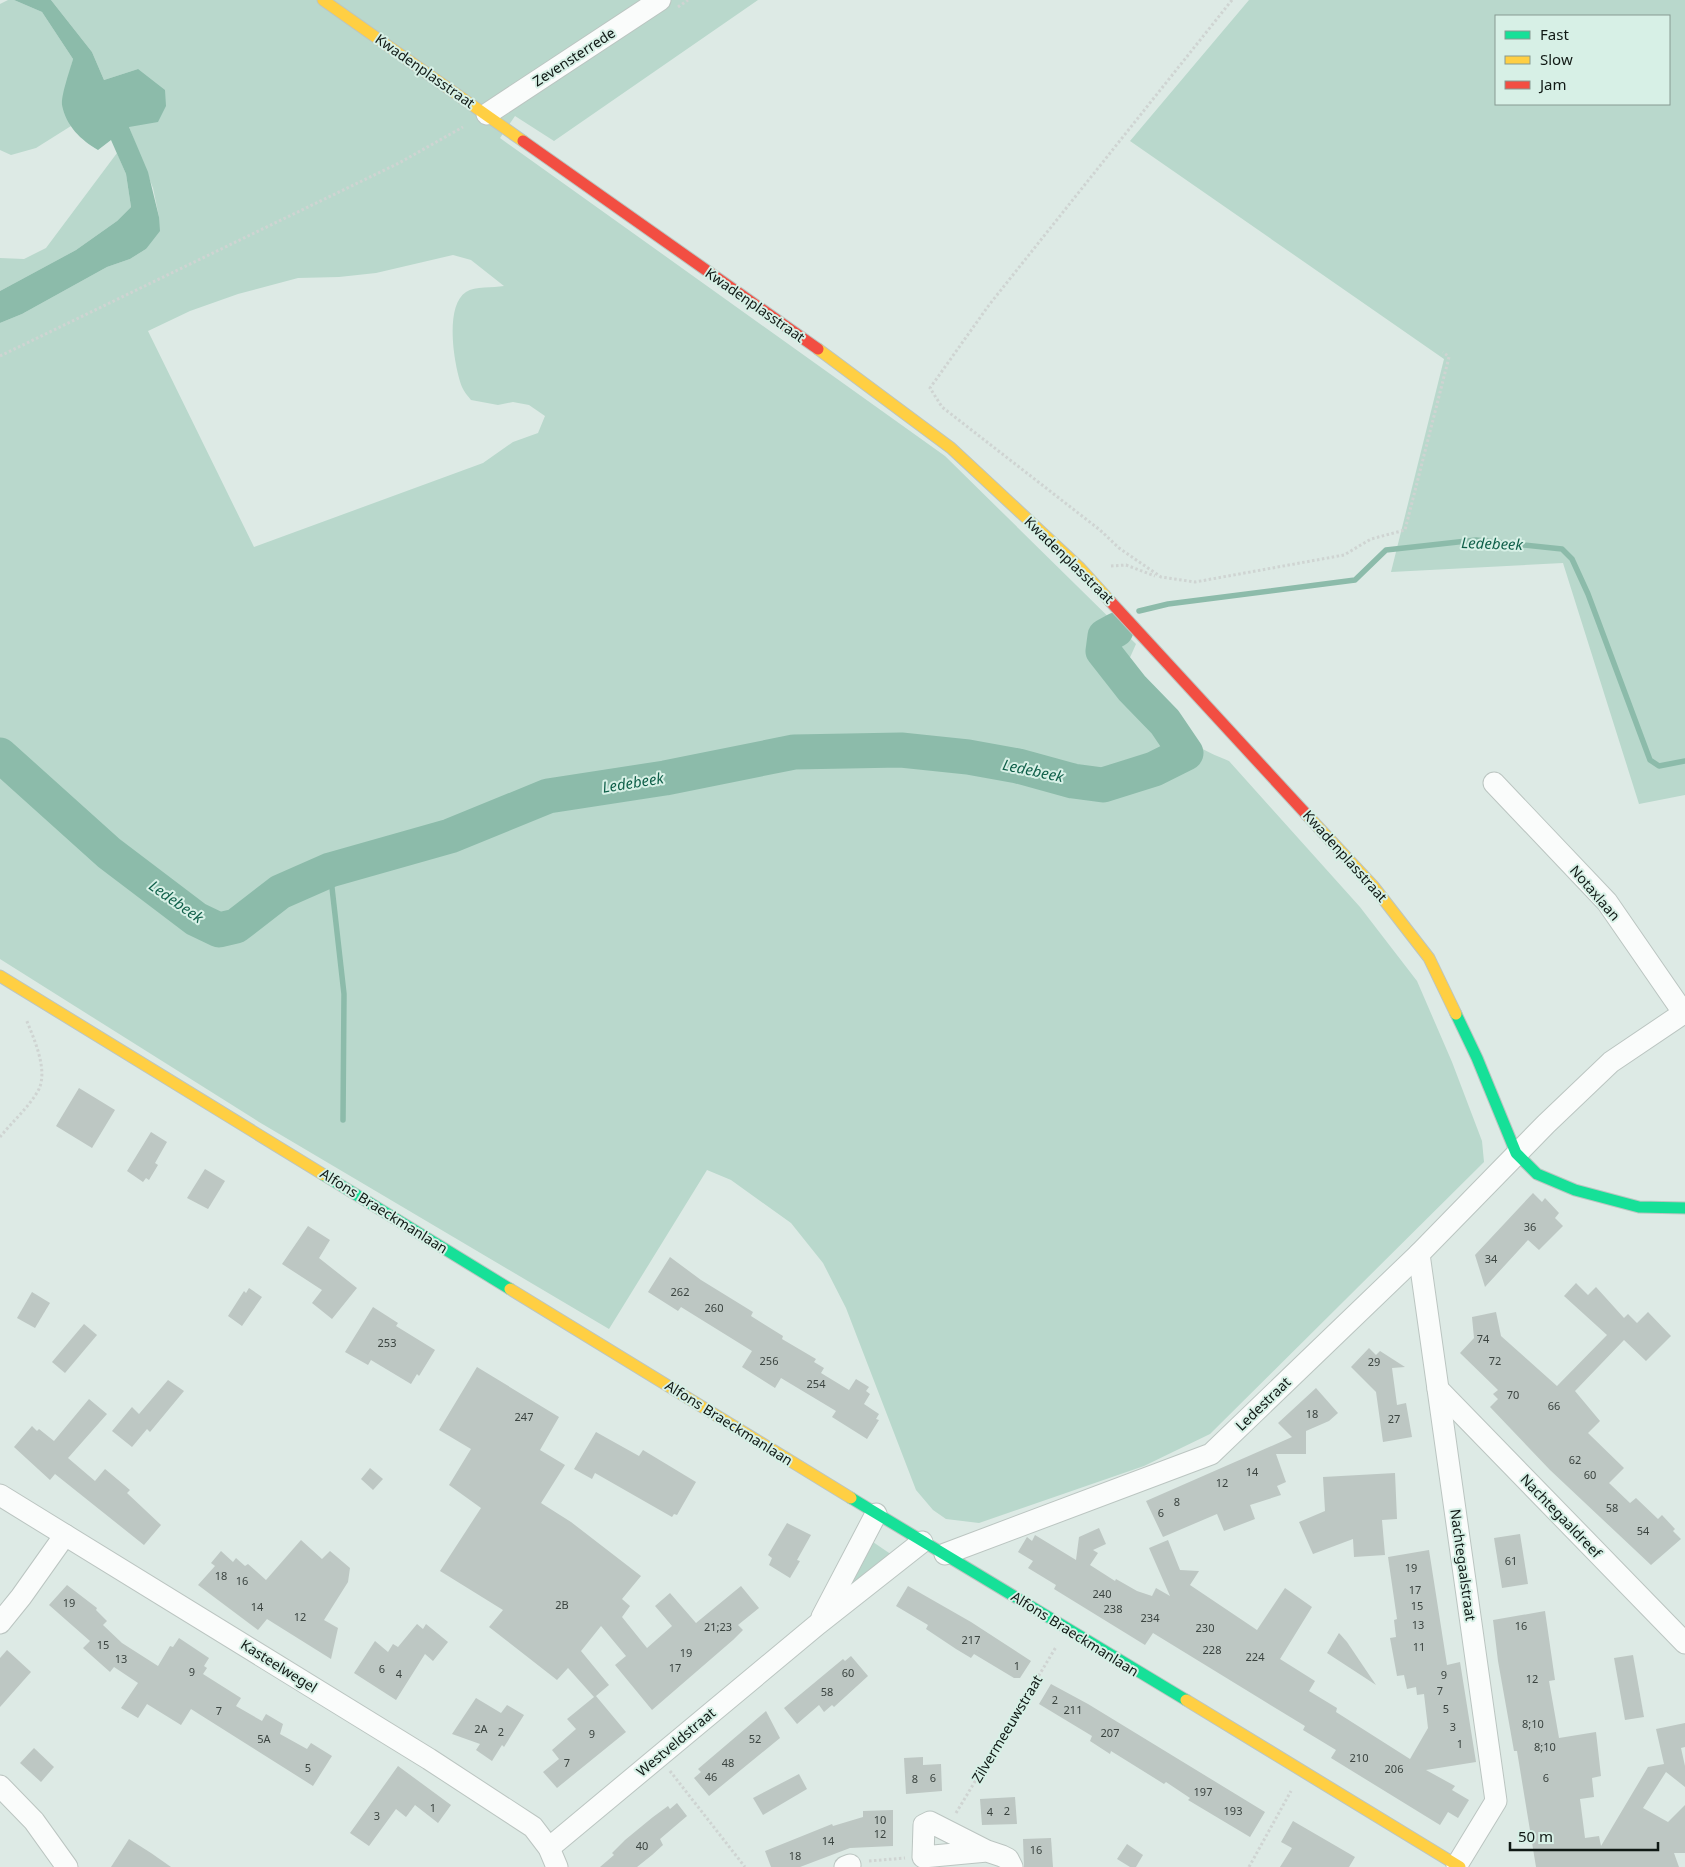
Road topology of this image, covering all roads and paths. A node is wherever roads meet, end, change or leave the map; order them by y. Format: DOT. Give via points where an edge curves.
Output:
graph roads {
  1 [pos="323,0"];
  2 [pos="660,0"];
  3 [pos="1232,0"];
  4 [pos="487,114"];
  5 [pos="1443,352"];
  6 [pos="0,356"];
  7 [pos="1080,568"];
  8 [pos="1161,578"];
  9 [pos="1494,783"];
  10 [pos="0,976"];
  11 [pos="13,984"];
  12 [pos="1684,1012"];
  13 [pos="0,1137"];
  14 [pos="1516,1153"];
  15 [pos="1685,1208"];
  16 [pos="1419,1254"];
  17 [pos="1438,1389"];
  18 [pos="0,1495"];
  19 [pos="876,1514"];
  20 [pos="65,1535"];
  21 [pos="922,1542"];
  22 [pos="945,1554"];
  23 [pos="0,1623"];
  24 [pos="818,1624"];
  25 [pos="1067,1630"];
  26 [pos="1685,1643"];
  27 [pos="658,1757"];
  28 [pos="1301,1772"];
  29 [pos="0,1786"];
  30 [pos="946,1828"];
  31 [pos="987,1851"];
  32 [pos="923,1857"];
  33 [pos="553,1858"];
  34 [pos="848,1866"];
  35 [pos="1459,1866"];
  36 [pos="67,1867"];
  37 [pos="745,1867"];
  38 [pos="1012,1867"];
  39 [pos="1249,1867"];
  1 -- 4 [label="street, Kwadenplasstraat"];
  2 -- 4 [label="street, Zevensterrede"];
  3 -- 8 [label="path" via="989,305 930,388 942,408"];
  4 -- 6 [label="path" via="399,163"];
  4 -- 7 [label="street, Kwadenplasstraat" via="811,344 951,448"];
  5 -- 8 [label="path" via="1449,357 1405,530 1371,539 1344,555 1195,582"];
  7 -- 8 [label="path" via="1126,566"];
  7 -- 14 [label="street, Kwadenplasstraat" via="1374,887 1429,958 1477,1058"];
  9 -- 12 [label="street, Notaxlaan" via="1606,902"];
  10 -- 11 [label="street, Alfons Braeckmanlaan"];
  11 -- 13 [label="path" via="36,1046 41,1082 38,1092"];
  11 -- 19 [label="street, Alfons Braeckmanlaan"];
  12 -- 14 [label="street, Notaxlaan" via="1611,1062"];
  14 -- 15 [label="street, Kwadenplasstraat" via="1537,1174 1575,1190 1638,1207"];
  14 -- 16 [label="street, Ledestraat"];
  16 -- 17 [label="street, Nachtegaalstraat"];
  16 -- 22 [label="street, Ledestraat" via="1211,1454"];
  17 -- 26 [label="street, Nachtegaaldreef"];
  17 -- 35 [label="street, Nachtegaalstraat" via="1496,1801"];
  18 -- 20 [label="street, Kasteelwegel"];
  19 -- 21 [label="street, Alfons Braeckmanlaan"];
  19 -- 24 [label="street, Westveldstraat"];
  20 -- 23 [label="street"];
  20 -- 33 [label="street, Kasteelwegel" via="437,1764 533,1827"];
  21 -- 22 [label="street, Alfons Braeckmanlaan"];
  21 -- 24 [label="street, Westveldstraat"];
  22 -- 25 [label="street, Alfons Braeckmanlaan"];
  24 -- 27 [label="street, Westveldstraat"];
  25 -- 28 [label="street, Alfons Braeckmanlaan"];
  25 -- 30 [label="path, Zilvermeeuwstraat"];
  27 -- 33 [label="street, Westveldstraat"];
  27 -- 37 [label="path"];
  28 -- 35 [label="street, Alfons Braeckmanlaan"];
  28 -- 39 [label="path"];
  29 -- 36 [label="street" via="34,1822"];
  30 -- 31 [label="street"];
  30 -- 32 [label="street" via="930,1822 924,1825"];
  31 -- 32 [label="street"];
  31 -- 38 [label="street" via="1008,1859"];
  32 -- 34 [label="path" via="860,1861"];
}
